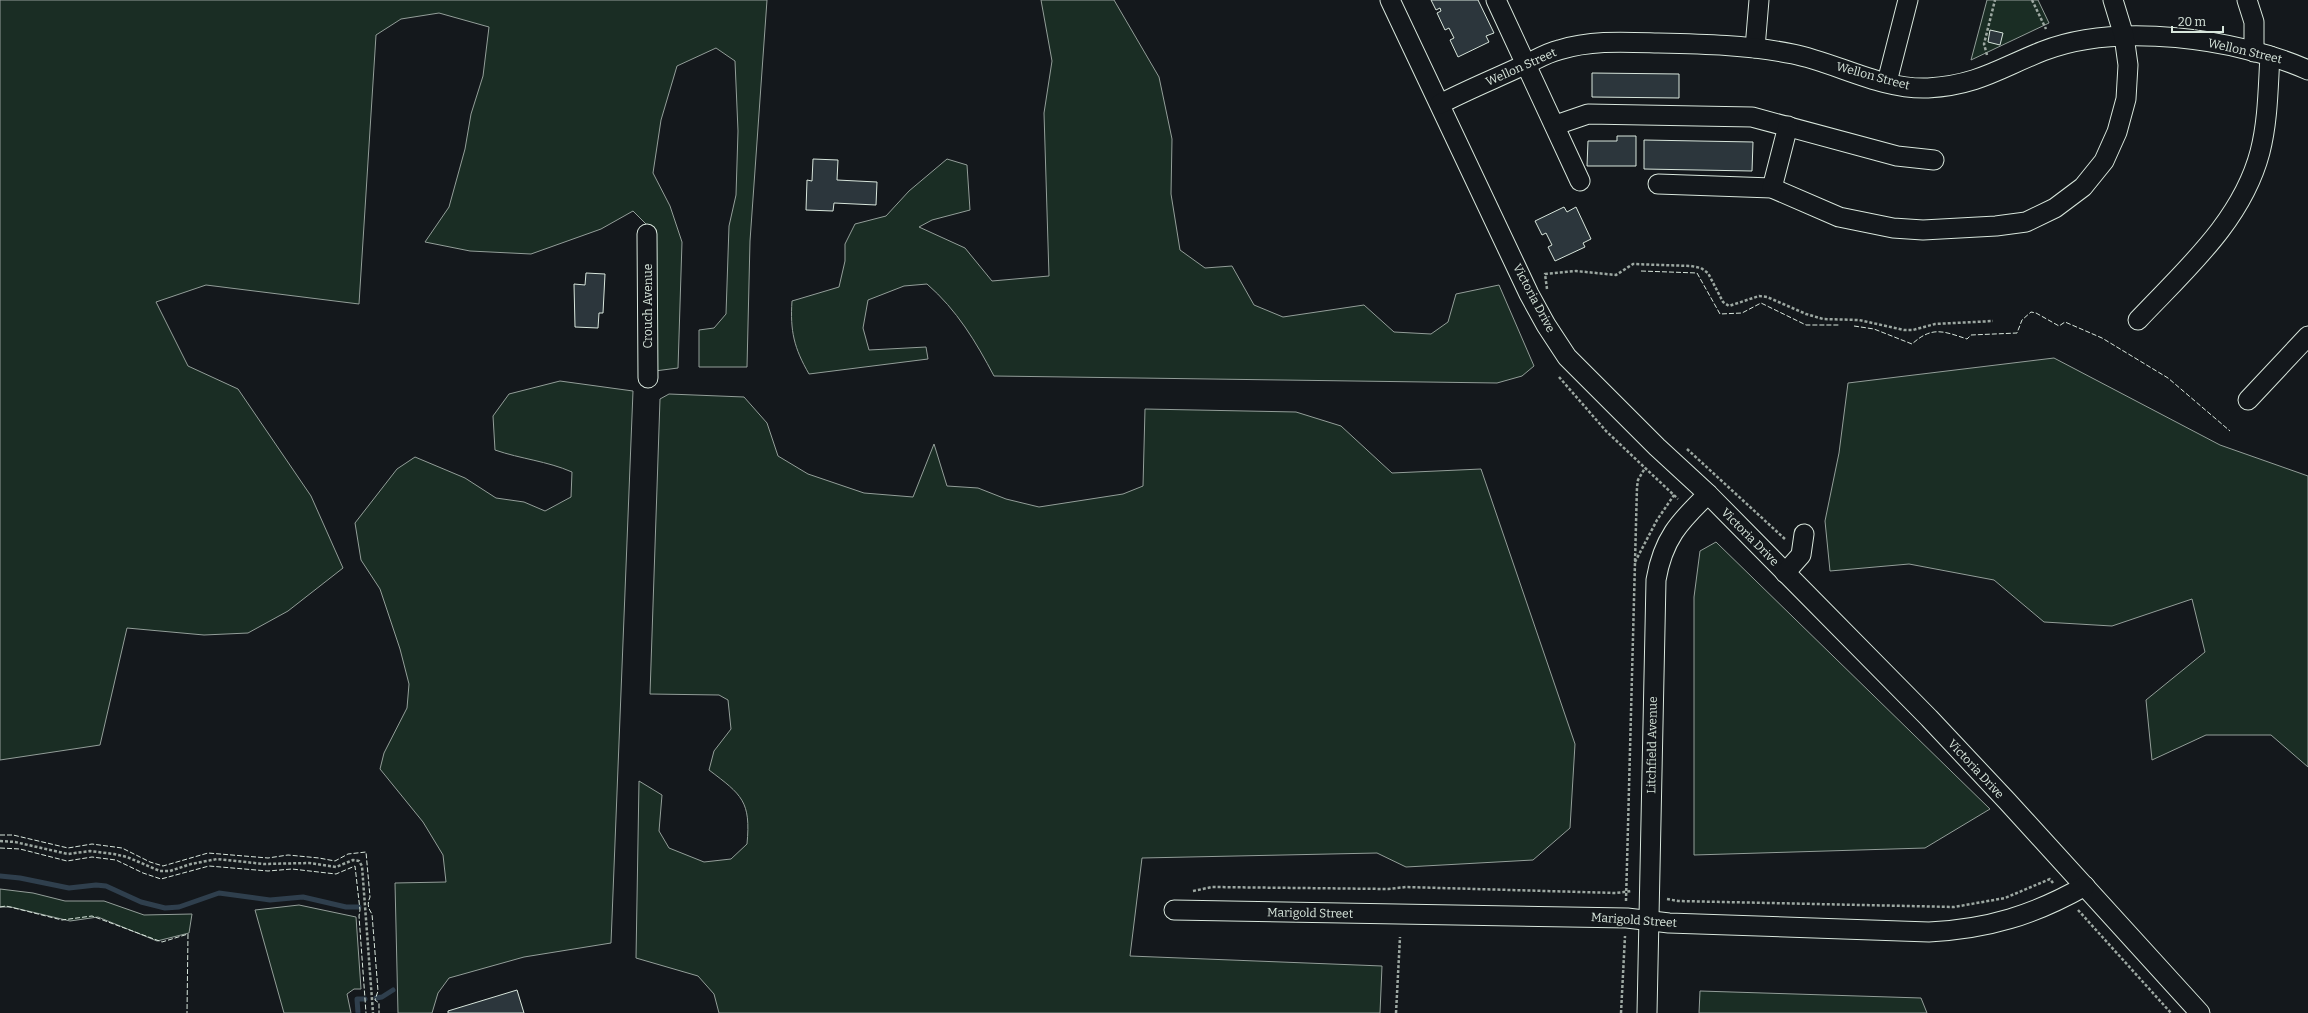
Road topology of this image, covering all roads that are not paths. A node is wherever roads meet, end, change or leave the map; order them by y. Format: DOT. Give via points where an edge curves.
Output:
graph roads {
  1 [pos="1390,0"];
  2 [pos="1496,0"];
  3 [pos="1759,0"];
  4 [pos="1908,0"];
  5 [pos="2113,0"];
  6 [pos="2247,0"];
  7 [pos="2124,36"];
  8 [pos="1755,48"];
  9 [pos="2262,54"];
  10 [pos="1526,65"];
  11 [pos="2308,70"];
  12 [pos="1887,82"];
  13 [pos="1440,104"];
  14 [pos="1556,125"];
  15 [pos="1788,126"];
  16 [pos="1934,160"];
  17 [pos="1580,181"];
  18 [pos="1658,184"];
  19 [pos="1772,188"];
  20 [pos="647,234"];
  21 [pos="2138,320"];
  22 [pos="2308,336"];
  23 [pos="648,378"];
  24 [pos="2248,400"];
  25 [pos="1708,494"];
  26 [pos="1804,534"];
  27 [pos="1785,573"];
  28 [pos="2085,886"];
  29 [pos="1174,910"];
  30 [pos="1649,921"];
  31 [pos="1647,1013"];
  32 [pos="2200,1013"];
  1 -- 13 [label="street, Victoria Drive"];
  2 -- 10 [label="street"];
  3 -- 8 [label="street"];
  4 -- 12 [label="street"];
  5 -- 7 [label="street"];
  6 -- 9 [label="street"];
  7 -- 9 [label="street, Wellon Street" via="2224,44"];
  7 -- 12 [label="street, Wellon Street" via="2068,43 2043,51 1970,83 1926,88"];
  7 -- 19 [label="street" via="2128,65 2126,99 2117,132 2104,161 2083,187 2055,208 2026,222 1923,230 1892,228 1839,217"];
  8 -- 10 [label="street, Wellon Street" via="1698,44 1589,43 1557,50"];
  8 -- 12 [label="street, Wellon Street" via="1794,54"];
  9 -- 11 [label="street, Wellon Street"];
  9 -- 21 [label="street" via="2268,109 2260,153 2247,185 2232,214 2213,240"];
  10 -- 13 [label="street, Wellon Street"];
  10 -- 14 [label="street"];
  13 -- 25 [label="street, Victoria Drive" via="1529,294 1563,350 1586,377"];
  14 -- 15 [label="street" via="1588,114 1752,117"];
  14 -- 17 [label="street"];
  15 -- 16 [label="street" via="1897,156"];
  15 -- 19 [label="street"];
  18 -- 19 [label="street"];
  20 -- 23 [label="street, Crouch Avenue"];
  22 -- 24 [label="street"];
  25 -- 27 [label="street, Victoria Drive"];
  25 -- 30 [label="street, Litchfield Avenue" via="1680,521 1662,553 1656,580"];
  26 -- 27 [label="street" via="1801,554"];
  27 -- 28 [label="street, Victoria Drive" via="1929,718"];
  28 -- 30 [label="street, Marigold Street" via="2046,907 2018,918 1963,931 1929,932"];
  28 -- 32 [label="street, Victoria Drive"];
  29 -- 30 [label="street, Marigold Street" via="1573,917"];
  30 -- 31 [label="street, Litchfield Avenue"];
}
